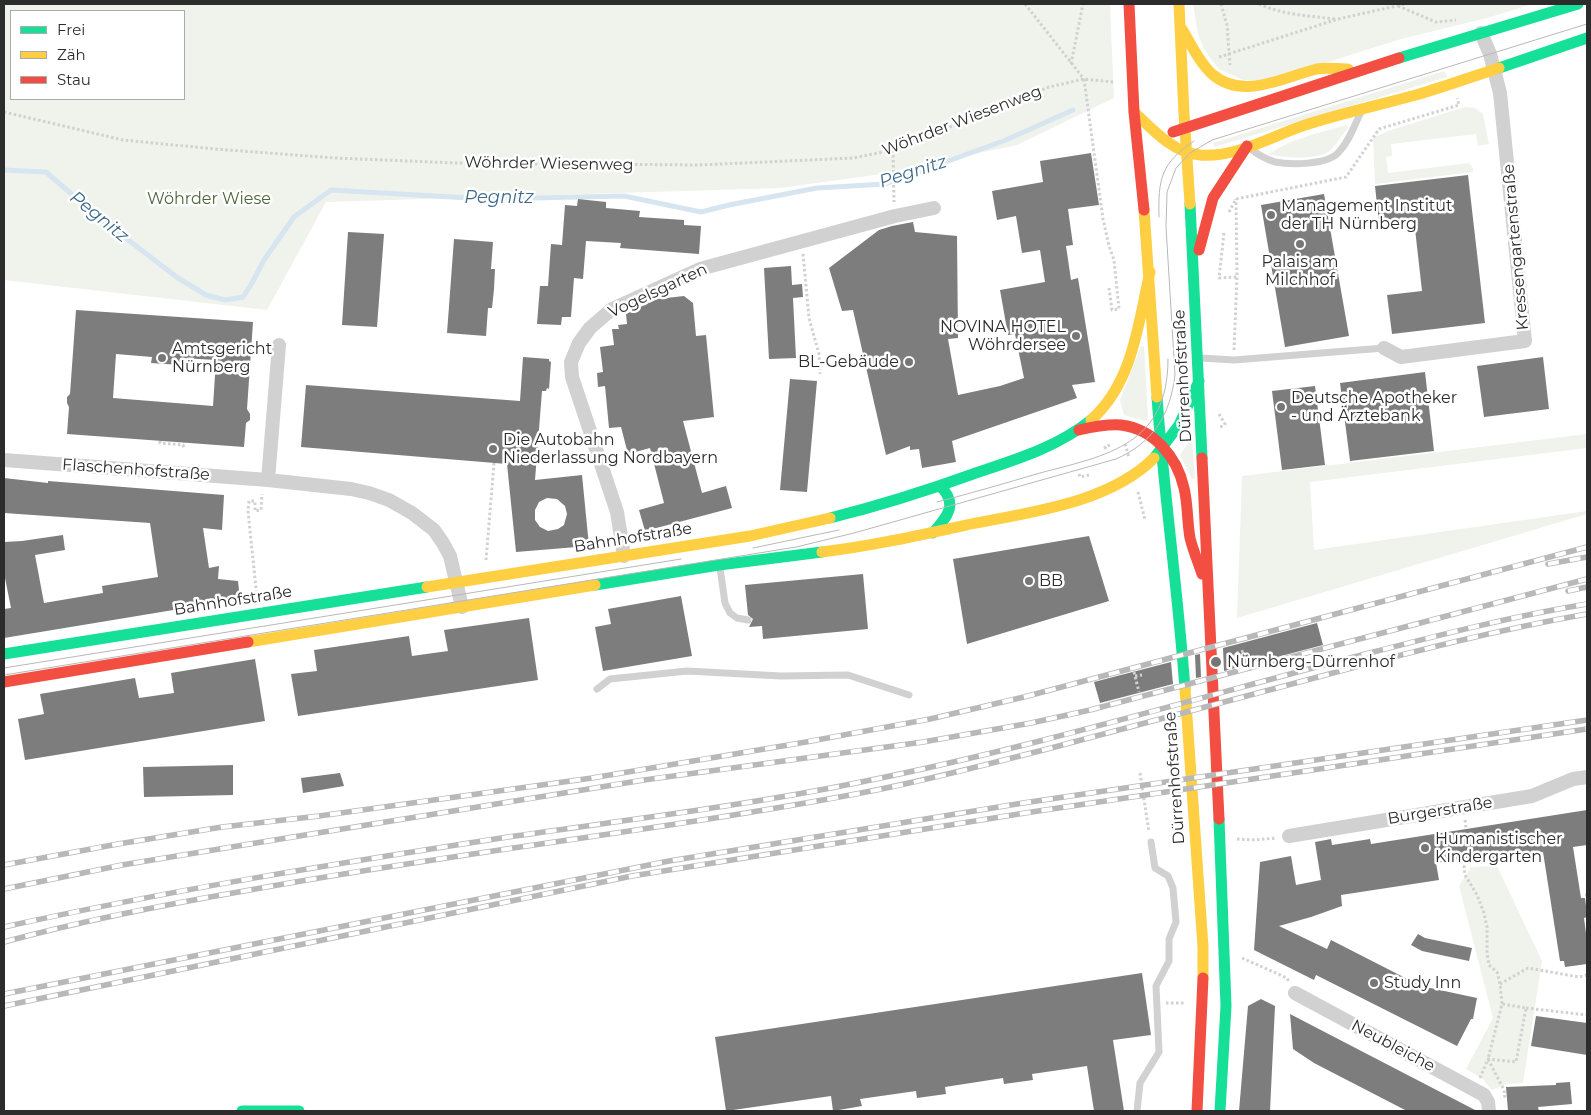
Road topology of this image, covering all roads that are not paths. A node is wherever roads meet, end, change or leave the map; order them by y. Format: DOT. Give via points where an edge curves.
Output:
graph roads {
  1 [pos="1129,4"];
  2 [pos="1179,4"];
  3 [pos="1578,4"];
  4 [pos="1180,25"];
  5 [pos="1481,33"];
  6 [pos="1587,38"];
  7 [pos="1370,69"];
  8 [pos="1495,69"];
  9 [pos="1362,109"];
  10 [pos="1134,112"];
  11 [pos="1185,127"];
  12 [pos="1161,138"];
  13 [pos="1247,146"];
  14 [pos="1187,152"];
  15 [pos="1140,175"];
  16 [pos="934,208"];
  17 [pos="1194,269"];
  18 [pos="1150,272"];
  19 [pos="279,345"];
  20 [pos="1384,348"];
  21 [pos="1198,358"];
  22 [pos="1199,381"];
  23 [pos="1077,430"];
  24 [pos="1162,447"];
  25 [pos="4,460"];
  26 [pos="268,480"];
  27 [pos="940,486"];
  28 [pos="933,533"];
  29 [pos="624,556"];
  30 [pos="719,565"];
  31 [pos="457,582"];
  32 [pos="1210,601"];
  33 [pos="462,607"];
  34 [pos="748,620"];
  35 [pos="4,654"];
  36 [pos="4,682"];
  37 [pos="597,689"];
  38 [pos="909,695"];
  39 [pos="1587,777"];
  40 [pos="1289,836"];
  41 [pos="1151,842"];
  42 [pos="1295,993"];
  43 [pos="1488,1107"];
  44 [pos="242,1111"];
  45 [pos="299,1111"];
  46 [pos="1137,1111"];
  47 [pos="1197,1111"];
  48 [pos="1220,1111"];
  1 -- 10 [label="main road, Dürrenhofstraße"];
  2 -- 4 [label="main road, Dürrenhofstraße"];
  3 -- 5 [label="main road"];
  4 -- 7 [label="main road" via="1209,70 1236,86 1261,86 1320,68"];
  4 -- 11 [label="main road, Dürrenhofstraße"];
  5 -- 7 [label="main road"];
  5 -- 8 [label="street, Kressengartenstraße"];
  6 -- 8 [label="main road"];
  7 -- 11 [label="main road"];
  8 -- 9 [label="main road"];
  8 -- 20 [label="street, Kressengartenstraße" via="1502,108 1525,341 1401,358"];
  9 -- 13 [label="main road"];
  9 -- 13 [label="lane" via="1349,137 1338,153 1328,159 1308,163 1275,162"];
  10 -- 12 [label="main road"];
  10 -- 15 [label="main road, Dürrenhofstraße"];
  11 -- 12 [label="main road"];
  11 -- 14 [label="main road, Dürrenhofstraße"];
  12 -- 14 [label="main road"];
  12 -- 15 [label="main road" via="1151,149"];
  13 -- 14 [label="main road" via="1216,154"];
  13 -- 17 [label="main road, Dürrenhofstraße" via="1213,198"];
  14 -- 17 [label="main road, Dürrenhofstraße"];
  15 -- 18 [label="main road, Dürrenhofstraße"];
  16 -- 29 [label="street, Vogelsgarten" via="700,269 612,309 590,328 571,362 572,377 617,512"];
  17 -- 21 [label="main road, Dürrenhofstraße"];
  18 -- 23 [label="main road, Bahnhofstraße" via="1124,376 1100,412"];
  18 -- 24 [label="main road, Dürrenhofstraße"];
  19 -- 26 [label="street"];
  20 -- 21 [label="lane" via="1234,360"];
  21 -- 22 [label="main road, Dürrenhofstraße"];
  22 -- 24 [label="main road" via="1184,416"];
  22 -- 32 [label="main road, Dürrenhofstraße"];
  23 -- 24 [label="main road, Dürrenhofstraße" via="1120,425 1143,431"];
  23 -- 27 [label="main road, Bahnhofstraße" via="1026,455"];
  24 -- 28 [label="main road" via="1134,475 1104,491 1071,503"];
  24 -- 32 [label="main road, Dürrenhofstraße" via="1181,478 1190,537"];
  24 -- 47 [label="main road, Dürrenhofstraße" via="1180,618 1203,947"];
  25 -- 26 [label="street, Flaschenhofstraße"];
  26 -- 31 [label="street, Flaschenhofstraße" via="351,489 389,500 434,530 447,549"];
  27 -- 28 [label="main road" via="948,495 950,506"];
  27 -- 29 [label="main road, Bahnhofstraße" via="810,525"];
  28 -- 30 [label="main road" via="850,549"];
  29 -- 31 [label="main road, Bahnhofstraße"];
  30 -- 33 [label="main road"];
  30 -- 34 [label="lane" via="726,608 736,618"];
  31 -- 33 [label="street, Flaschenhofstraße"];
  31 -- 35 [label="main road, Bahnhofstraße"];
  32 -- 48 [label="main road, Dürrenhofstraße" via="1226,983"];
  33 -- 36 [label="main road"];
  37 -- 38 [label="lane" via="610,679 687,671 781,676 848,675"];
  39 -- 40 [label="street, Burgerstraße" via="1573,779 1532,796"];
  41 -- 46 [label="lane" via="1155,868 1168,876 1173,888 1176,922 1169,939 1169,961 1156,986 1159,1052 1140,1082"];
  42 -- 43 [label="street, Neubleiche" via="1484,1095"];
  44 -- 45 [label="main road"];
}
